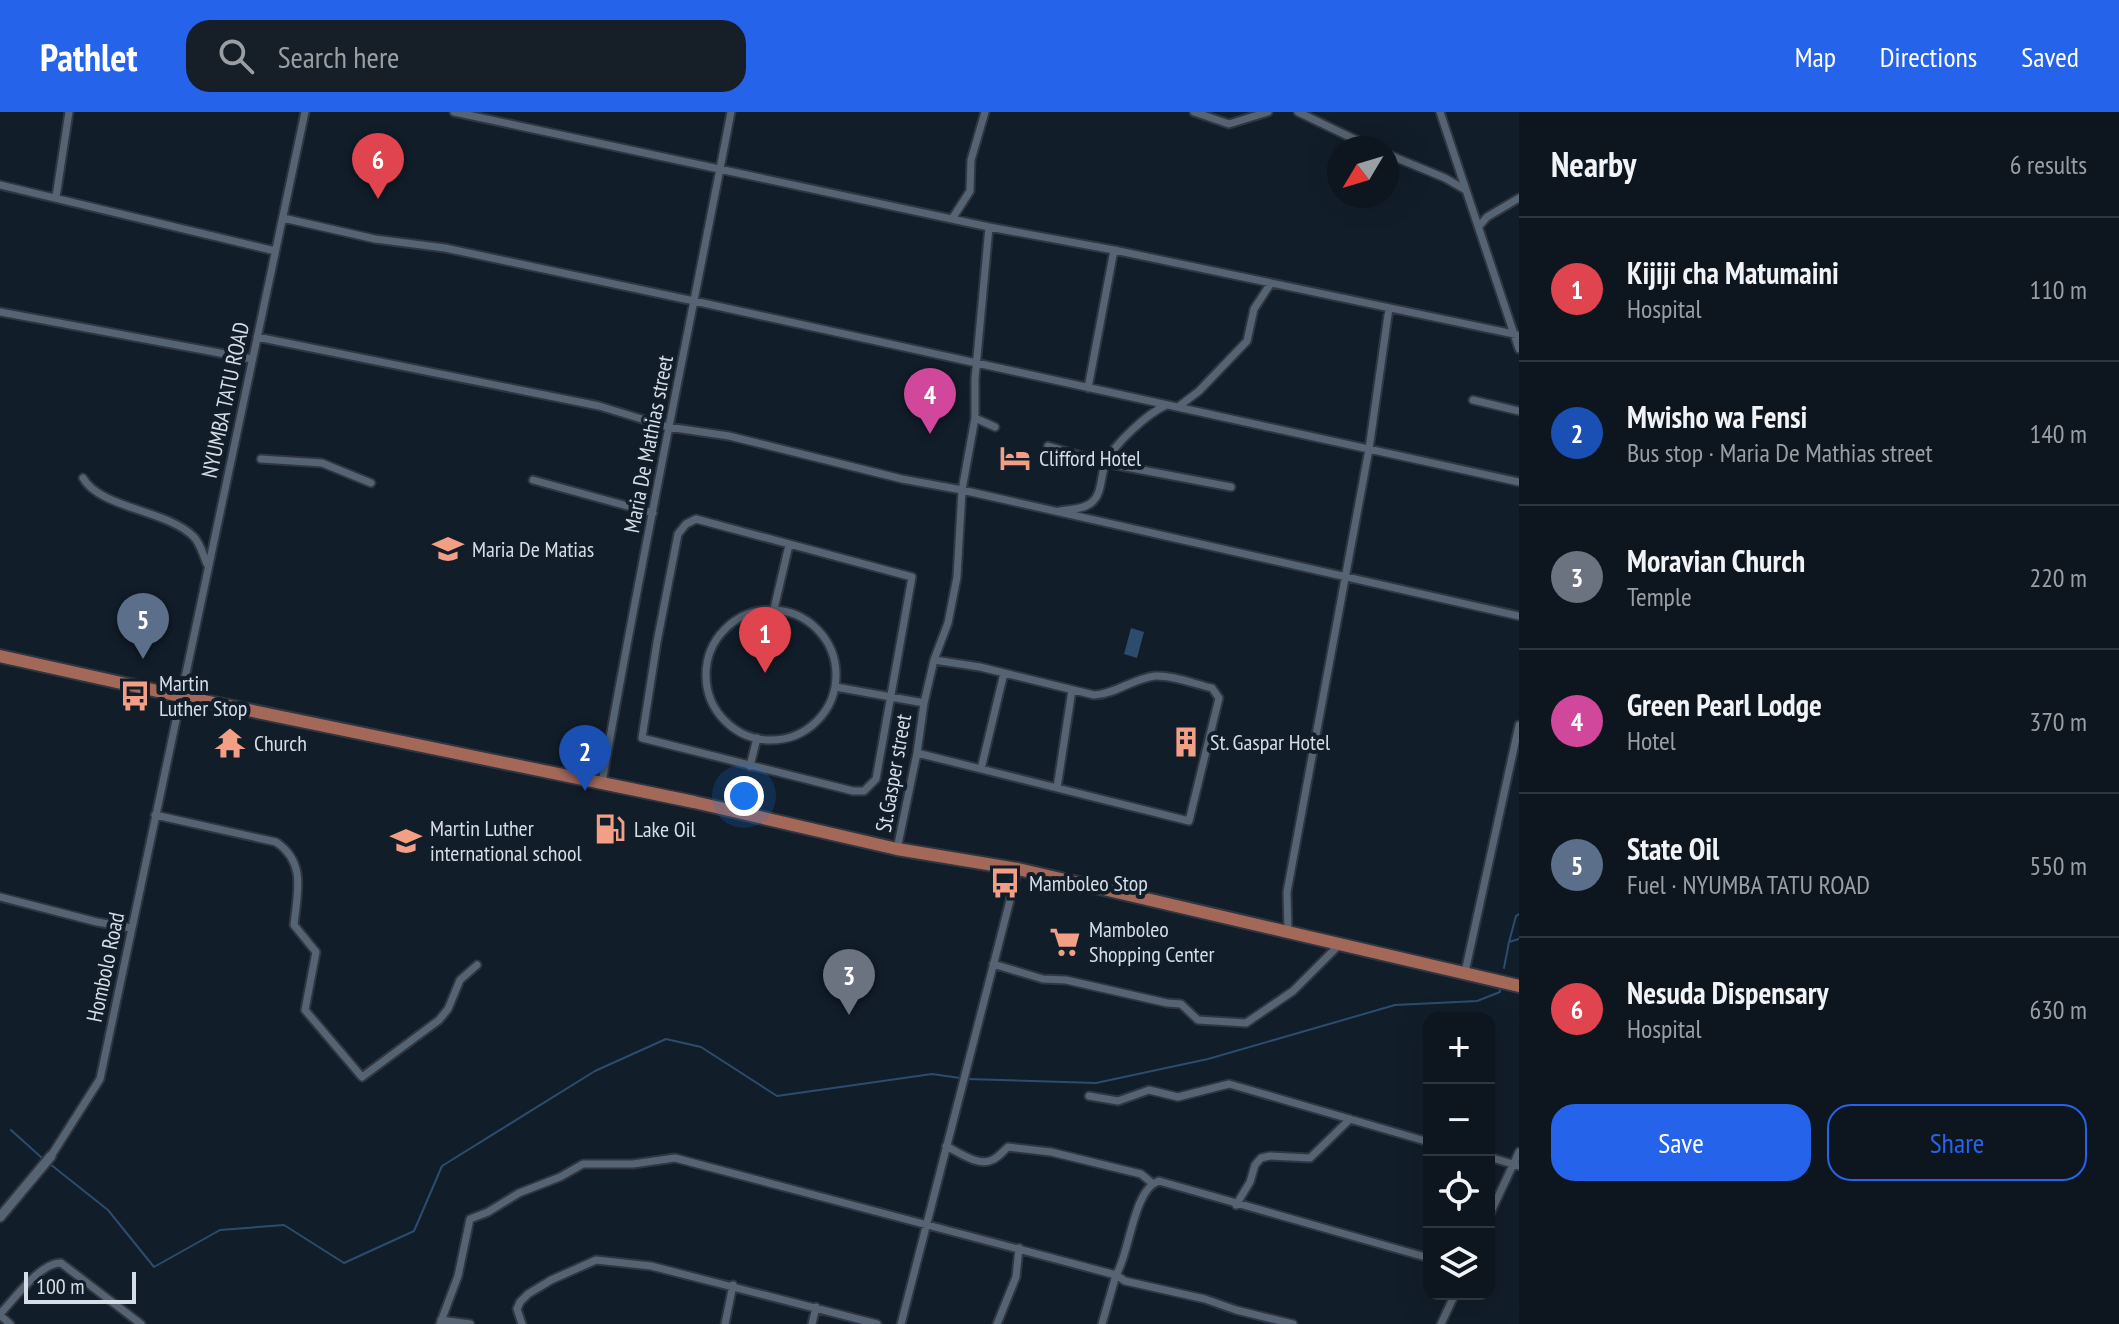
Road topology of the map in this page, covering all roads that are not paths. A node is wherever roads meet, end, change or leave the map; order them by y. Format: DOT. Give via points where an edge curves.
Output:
graph roads {
  1 [pos="69,112"];
  2 [pos="305,112"];
  3 [pos="454,112"];
  4 [pos="731,112"];
  5 [pos="985,112"];
  6 [pos="1194,112"];
  7 [pos="1268,112"];
  8 [pos="1298,112"];
  9 [pos="1440,112"];
  10 [pos="1348,136"];
  11 [pos="1399,159"];
  12 [pos="720,170"];
  13 [pos="0,185"];
  14 [pos="1464,189"];
  15 [pos="56,197"];
  16 [pos="1519,198"];
  17 [pos="283,218"];
  18 [pos="952,219"];
  19 [pos="1480,225"];
  20 [pos="989,227"];
  21 [pos="1114,250"];
  22 [pos="275,251"];
  23 [pos="1271,283"];
  24 [pos="694,301"];
  25 [pos="1389,308"];
  26 [pos="0,312"];
  27 [pos="1516,335"];
  28 [pos="257,337"];
  29 [pos="1519,349"];
  30 [pos="252,359"];
  31 [pos="977,362"];
  32 [pos="1088,388"];
  33 [pos="1473,400"];
  34 [pos="1166,405"];
  35 [pos="1178,407"];
  36 [pos="1519,411"];
  37 [pos="975,418"];
  38 [pos="668,427"];
  39 [pos="995,427"];
  40 [pos="1048,446"];
  41 [pos="1369,449"];
  42 [pos="261,459"];
  43 [pos="1105,463"];
  44 [pos="83,478"];
  45 [pos="533,480"];
  46 [pos="1519,482"];
  47 [pos="371,483"];
  48 [pos="1231,487"];
  49 [pos="962,490"];
  50 [pos="1054,512"];
  51 [pos="653,513"];
  52 [pos="789,545"];
  53 [pos="208,566"];
  54 [pos="1347,576"];
  55 [pos="774,609"];
  56 [pos="1519,616"];
  57 [pos="0,656"];
  58 [pos="934,660"];
  59 [pos="1004,673"];
  60 [pos="836,687"];
  61 [pos="1072,690"];
  62 [pos="890,695"];
  63 [pos="180,696"];
  64 [pos="924,703"];
  65 [pos="1519,725"];
  66 [pos="757,738"];
  67 [pos="917,753"];
  68 [pos="750,766"];
  69 [pos="981,769"];
  70 [pos="602,783"];
  71 [pos="1057,788"];
  72 [pos="155,815"];
  73 [pos="897,849"];
  74 [pos="1018,869"];
  75 [pos="0,897"];
  76 [pos="131,928"];
  77 [pos="1288,932"];
  78 [pos="1340,944"];
  79 [pos="993,964"];
  80 [pos="477,965"];
  81 [pos="1465,972"];
  82 [pos="1519,986"];
  83 [pos="1089,1096"];
  84 [pos="1350,1119"];
  85 [pos="1423,1140"];
  86 [pos="946,1146"];
  87 [pos="1519,1152"];
  88 [pos="51,1156"];
  89 [pos="1495,1159"];
  90 [pos="1516,1165"];
  91 [pos="1152,1183"];
  92 [pos="1236,1205"];
  93 [pos="1495,1205"];
  94 [pos="0,1217"];
  95 [pos="927,1224"];
  96 [pos="1019,1248"];
  97 [pos="1423,1256"];
  98 [pos="1116,1275"];
  99 [pos="733,1285"];
  100 [pos="1452,1300"];
  101 [pos="816,1307"];
  102 [pos="0,1314"];
  103 [pos="440,1322"];
  104 [pos="10,1324"];
  105 [pos="141,1324"];
  106 [pos="470,1324"];
  107 [pos="522,1324"];
  108 [pos="725,1324"];
  109 [pos="812,1324"];
  110 [pos="877,1324"];
  111 [pos="901,1324"];
  112 [pos="997,1324"];
  113 [pos="1102,1324"];
  114 [pos="1293,1324"];
  115 [pos="1441,1324"];
  1 -- 15 [label="street"];
  2 -- 17 [label="street, NYUMBA TATU ROAD"];
  3 -- 12 [label="street"];
  4 -- 12 [label="street, Maria De Mathias street"];
  5 -- 18 [label="street" via="971,160 970,191"];
  6 -- 7 [label="street" via="1229,124"];
  8 -- 10 [label="street"];
  9 -- 14 [label="street"];
  11 -- 14 [label="street"];
  12 -- 18 [label="street"];
  12 -- 24 [label="street, Maria De Mathias street"];
  13 -- 15 [label="street"];
  14 -- 19 [label="street"];
  15 -- 22 [label="street"];
  16 -- 19 [label="street"];
  17 -- 22 [label="street, NYUMBA TATU ROAD"];
  17 -- 24 [label="street"];
  18 -- 20 [label="street"];
  19 -- 27 [label="street"];
  20 -- 21 [label="street"];
  20 -- 31 [label="street, St.Gasper street"];
  21 -- 23 [label="street"];
  21 -- 32 [label="street"];
  22 -- 28 [label="street, NYUMBA TATU ROAD"];
  23 -- 25 [label="street"];
  23 -- 35 [label="street" via="1255,305 1247,341"];
  24 -- 31 [label="street"];
  24 -- 38 [label="street, Maria De Mathias street"];
  25 -- 27 [label="street"];
  25 -- 41 [label="street"];
  26 -- 30 [label="street"];
  27 -- 29 [label="street"];
  28 -- 30 [label="street, NYUMBA TATU ROAD"];
  28 -- 38 [label="street" via="599,406"];
  30 -- 53 [label="street, NYUMBA TATU ROAD"];
  31 -- 32 [label="street"];
  31 -- 37 [label="street, St.Gasper street"];
  32 -- 34 [label="street"];
  33 -- 36 [label="street"];
  34 -- 35 [label="street"];
  34 -- 43 [label="street" via="1124,439"];
  35 -- 41 [label="street"];
  37 -- 39 [label="street"];
  37 -- 49 [label="street, St.Gasper street"];
  38 -- 49 [label="street"];
  38 -- 51 [label="street, Maria De Mathias street"];
  40 -- 43 [label="street"];
  41 -- 46 [label="street"];
  41 -- 54 [label="street"];
  42 -- 47 [label="street" via="322,463"];
  43 -- 48 [label="street"];
  43 -- 50 [label="street" via="1094,501"];
  44 -- 53 [label="street" via="95,493 195,537"];
  45 -- 51 [label="street"];
  49 -- 50 [label="street"];
  49 -- 58 [label="street, St.Gasper street" via="957,577"];
  50 -- 54 [label="street"];
  51 -- 70 [label="street, Maria De Mathias street"];
  52 -- 55 [label="street"];
  52 -- 62 [label="street" via="912,577"];
  52 -- 68 [label="street" via="696,519 686,524 678,534 657,642 642,738"];
  53 -- 63 [label="street, NYUMBA TATU ROAD"];
  54 -- 56 [label="street"];
  54 -- 77 [label="street" via="1287,892"];
  55 -- 60 [label="street" via="815,626 829,644"];
  55 -- 66 [label="street" via="740,617 726,627 708,657 708,692 721,715 740,732"];
  57 -- 63 [label="highway"];
  58 -- 59 [label="street"];
  58 -- 64 [label="street, St.Gasper street"];
  59 -- 61 [label="street"];
  59 -- 69 [label="street"];
  60 -- 62 [label="street"];
  60 -- 66 [label="street" via="813,725 787,739"];
  61 -- 71 [label="street"];
  61 -- 71 [label="street" via="1099,695 1156,676 1212,688 1219,698 1189,821"];
  62 -- 64 [label="street"];
  62 -- 68 [label="street" via="876,779 864,791"];
  63 -- 70 [label="highway"];
  63 -- 72 [label="street, Hombolo Road"];
  64 -- 67 [label="street, St.Gasper street"];
  65 -- 81 [label="street"];
  66 -- 68 [label="street"];
  67 -- 69 [label="street"];
  67 -- 73 [label="street, St.Gasper street"];
  69 -- 71 [label="street"];
  70 -- 73 [label="highway"];
  72 -- 76 [label="street, Hombolo Road"];
  72 -- 80 [label="street" via="276,842 287,850 299,873 294,925 316,952 305,1010 362,1077 439,1020 460,980"];
  73 -- 74 [label="highway"];
  74 -- 77 [label="highway"];
  74 -- 79 [label="street"];
  75 -- 76 [label="street"];
  76 -- 88 [label="street, Hombolo Road" via="100,1079"];
  77 -- 78 [label="highway"];
  78 -- 79 [label="street" via="1293,991 1246,1023 1198,1020 1181,1004 1043,979"];
  78 -- 81 [label="highway"];
  79 -- 86 [label="street"];
  81 -- 82 [label="highway"];
  83 -- 84 [label="street" via="1118,1101 1149,1090 1178,1097 1229,1084"];
  84 -- 85 [label="street"];
  84 -- 92 [label="street" via="1310,1158 1261,1158"];
  86 -- 91 [label="street" via="986,1162 1008,1147 1051,1152 1141,1174"];
  86 -- 95 [label="street"];
  87 -- 90 [label="street"];
  88 -- 94 [label="street, Hombolo Road"];
  89 -- 90 [label="street"];
  90 -- 93 [label="street"];
  91 -- 92 [label="street" via="1165,1181"];
  91 -- 98 [label="street"];
  92 -- 97 [label="street"];
  95 -- 96 [label="street"];
  95 -- 103 [label="street" via="675,1158 583,1164 470,1219 458,1276"];
  95 -- 111 [label="street"];
  96 -- 98 [label="street"];
  96 -- 112 [label="street" via="1016,1277"];
  98 -- 113 [label="street"];
  98 -- 114 [label="street"];
  99 -- 101 [label="street"];
  99 -- 107 [label="street" via="596,1260 528,1294 517,1309"];
  99 -- 108 [label="street"];
  100 -- 115 [label="street"];
  101 -- 109 [label="street"];
  101 -- 110 [label="street"];
  102 -- 104 [label="street"];
  102 -- 105 [label="street" via="53,1262"];
  103 -- 106 [label="street"];
}
